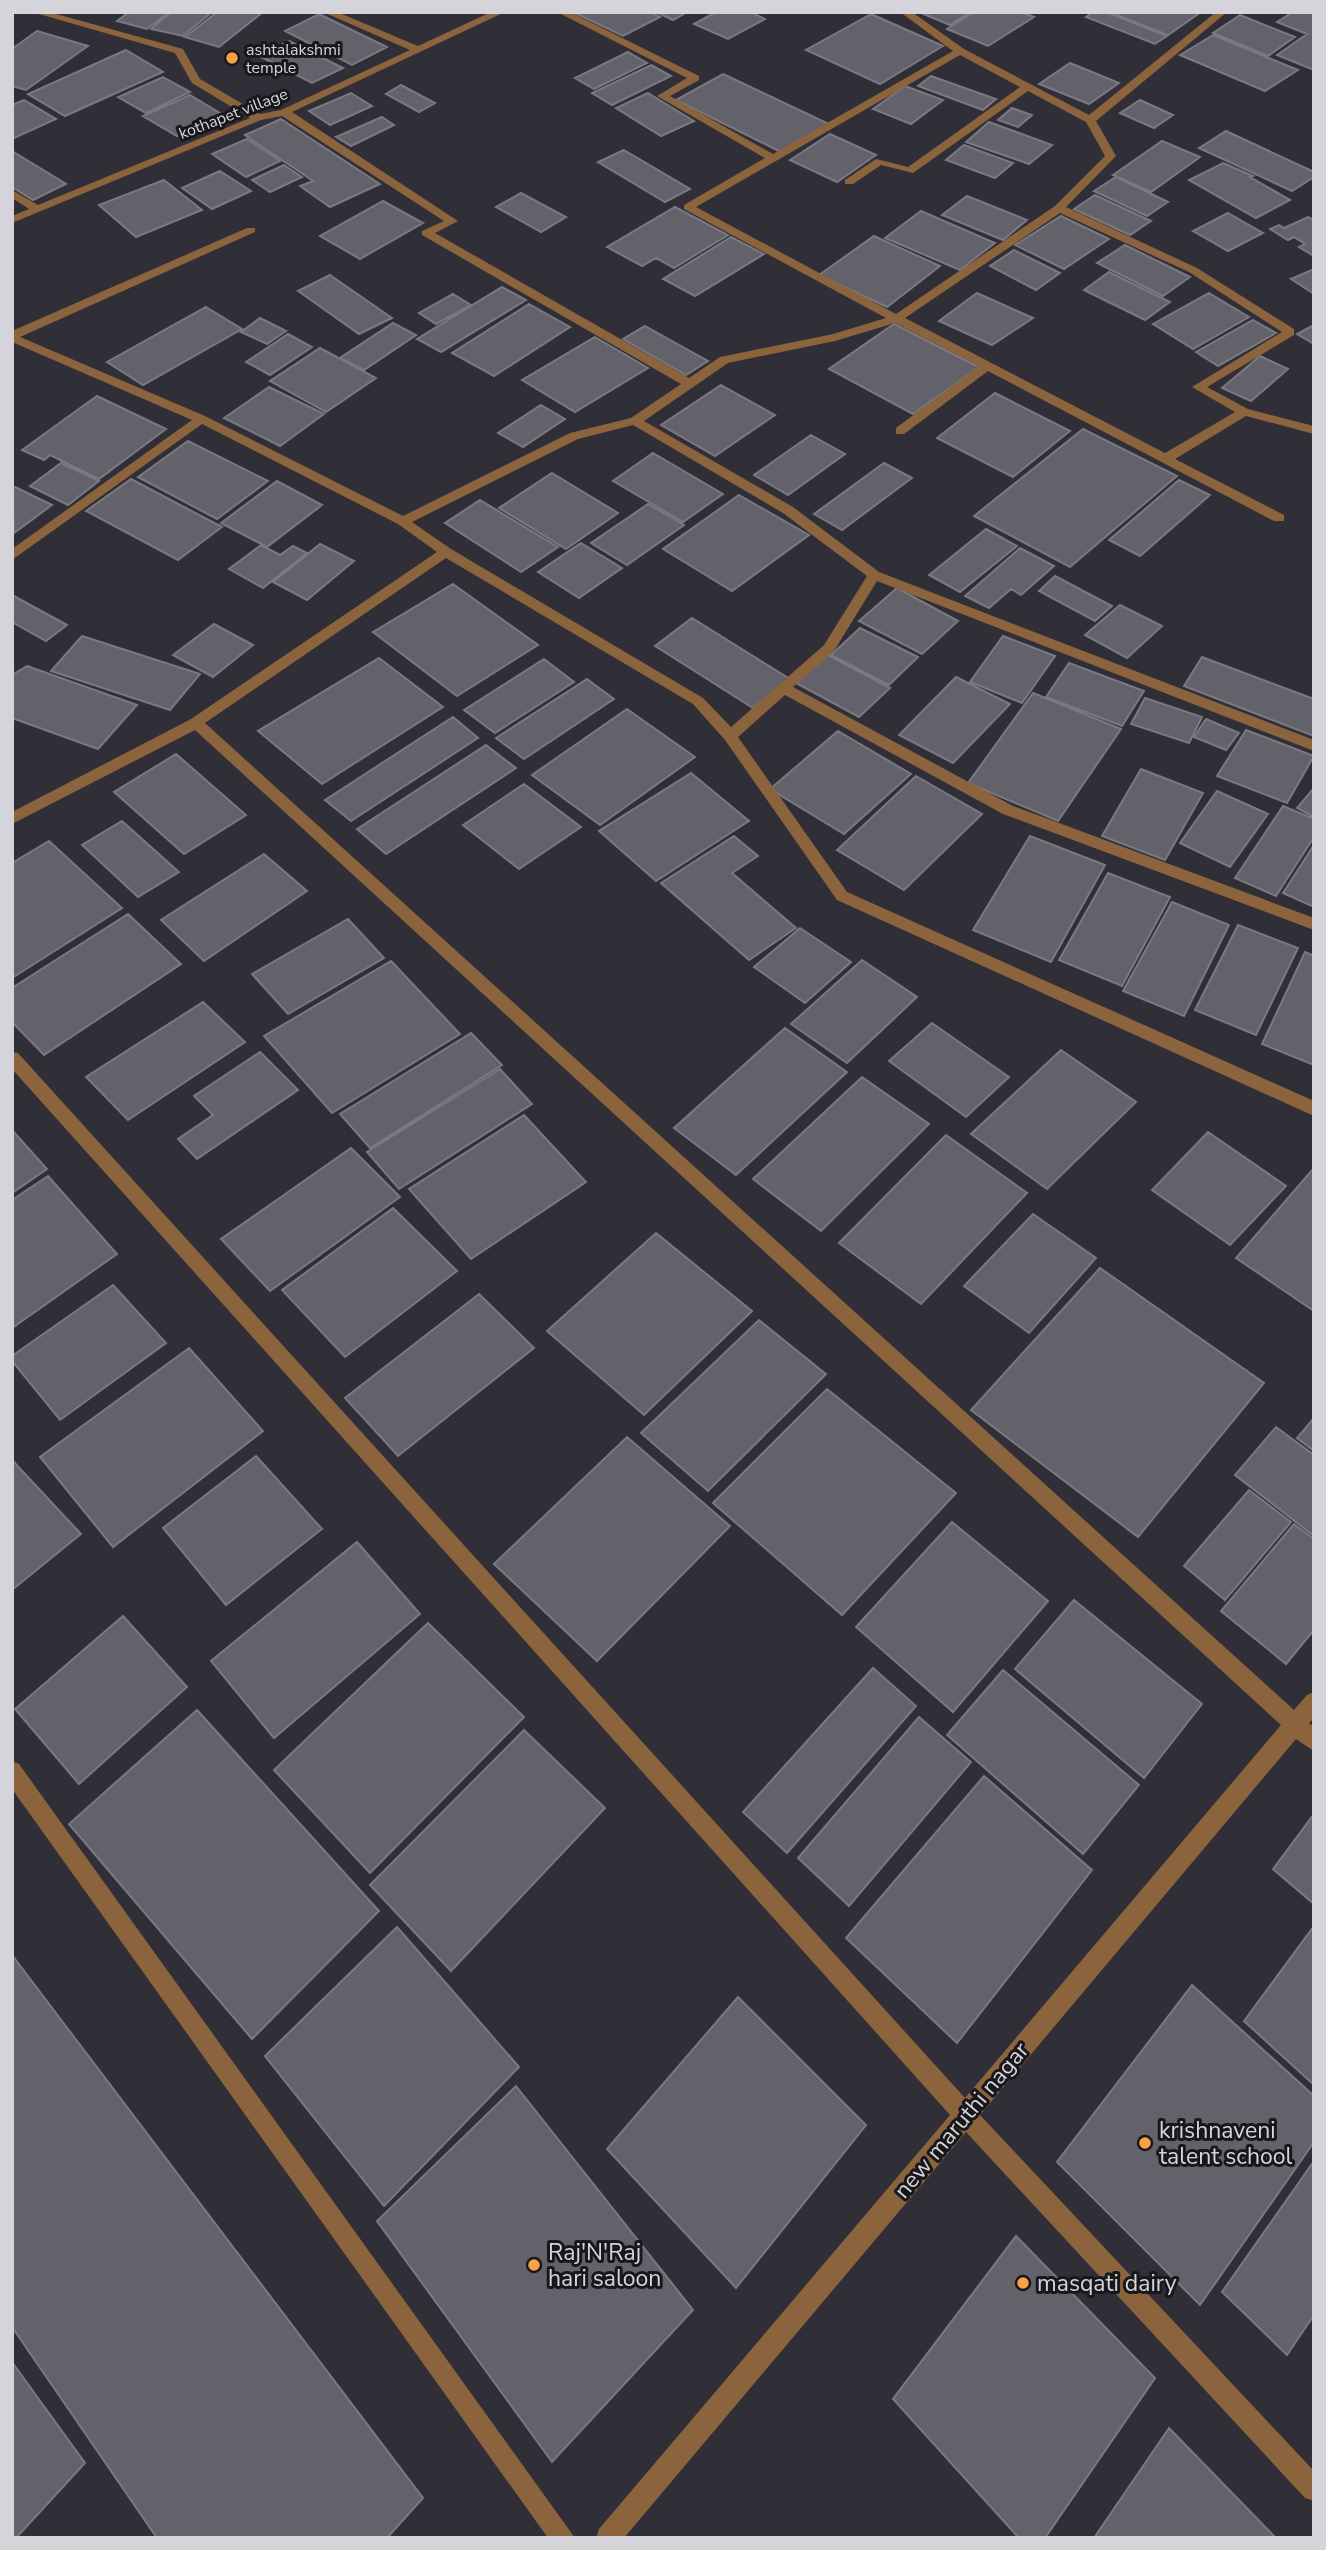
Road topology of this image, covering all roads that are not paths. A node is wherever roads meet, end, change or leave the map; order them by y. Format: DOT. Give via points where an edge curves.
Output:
graph roads {
  1 [pos="37,12"];
  2 [pos="328,12"];
  3 [pos="500,12"];
  4 [pos="562,12"];
  5 [pos="905,12"];
  6 [pos="1222,12"];
  7 [pos="419,50"];
  8 [pos="960,51"];
  9 [pos="1029,86"];
  10 [pos="284,112"];
  11 [pos="258,118"];
  12 [pos="1090,120"];
  13 [pos="775,159"];
  14 [pos="849,182"];
  15 [pos="12,192"];
  16 [pos="1059,208"];
  17 [pos="37,209"];
  18 [pos="12,220"];
  19 [pos="251,230"];
  20 [pos="898,318"];
  21 [pos="12,337"];
  22 [pos="988,365"];
  23 [pos="690,384"];
  24 [pos="1244,412"];
  25 [pos="201,419"];
  26 [pos="635,421"];
  27 [pos="1314,430"];
  28 [pos="900,431"];
  29 [pos="1165,458"];
  30 [pos="1279,518"];
  31 [pos="403,521"];
  32 [pos="446,552"];
  33 [pos="12,556"];
  34 [pos="874,575"];
  35 [pos="785,689"];
  36 [pos="196,723"];
  37 [pos="730,736"];
  38 [pos="1314,746"];
  39 [pos="12,819"];
  40 [pos="1314,924"];
  41 [pos="12,1058"];
  42 [pos="1314,1109"];
  43 [pos="1314,1702"];
  44 [pos="1294,1724"];
  45 [pos="1314,1741"];
  46 [pos="12,1771"];
  47 [pos="965,2115"];
  48 [pos="1314,2489"];
  49 [pos="562,2538"];
  50 [pos="608,2538"];
  1 -- 11 [label="street" via="179,51 195,80"];
  2 -- 7 [label="street"];
  3 -- 7 [label="street, kothapet village"];
  4 -- 13 [label="street" via="695,78 662,96"];
  5 -- 8 [label="street"];
  6 -- 12 [label="street"];
  7 -- 10 [label="street, kothapet village"];
  8 -- 9 [label="street"];
  8 -- 13 [label="street"];
  9 -- 12 [label="street"];
  9 -- 14 [label="street" via="909,171 880,161"];
  10 -- 11 [label="street, kothapet village"];
  10 -- 23 [label="street" via="452,221 426,233"];
  11 -- 17 [label="street, kothapet village"];
  12 -- 16 [label="street" via="1111,156"];
  13 -- 20 [label="street" via="688,207"];
  15 -- 17 [label="street"];
  16 -- 20 [label="street"];
  16 -- 24 [label="street" via="1193,270 1290,332 1198,387"];
  17 -- 18 [label="street, kothapet village"];
  19 -- 21 [label="street"];
  20 -- 22 [label="street"];
  20 -- 23 [label="street" via="835,337 724,360"];
  21 -- 25 [label="street"];
  22 -- 28 [label="street"];
  22 -- 29 [label="street"];
  23 -- 26 [label="street"];
  24 -- 27 [label="street"];
  24 -- 29 [label="street"];
  25 -- 31 [label="street"];
  25 -- 33 [label="street"];
  26 -- 31 [label="street" via="574,436"];
  26 -- 34 [label="street" via="788,510"];
  29 -- 30 [label="street"];
  31 -- 32 [label="street"];
  32 -- 36 [label="street"];
  32 -- 37 [label="street" via="698,701"];
  34 -- 35 [label="street" via="829,648"];
  34 -- 38 [label="street"];
  35 -- 37 [label="street"];
  35 -- 40 [label="street" via="1008,810"];
  36 -- 39 [label="street"];
  36 -- 44 [label="street"];
  37 -- 42 [label="street" via="842,896"];
  41 -- 47 [label="street"];
  43 -- 44 [label="street, new maruthi nagar"];
  44 -- 45 [label="street"];
  44 -- 47 [label="street, new maruthi nagar"];
  46 -- 49 [label="street"];
  47 -- 48 [label="street"];
  47 -- 50 [label="street, new maruthi nagar"];
}
